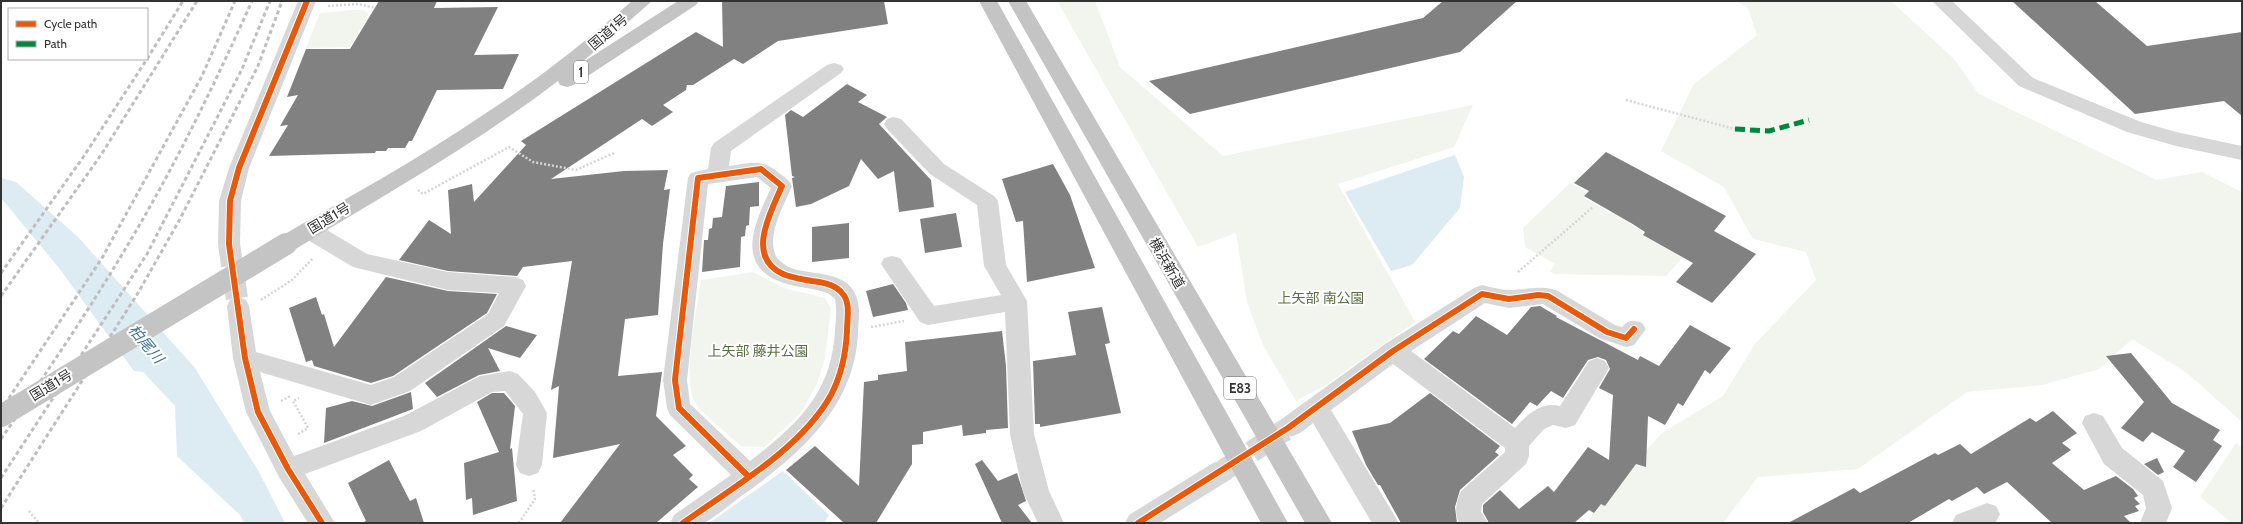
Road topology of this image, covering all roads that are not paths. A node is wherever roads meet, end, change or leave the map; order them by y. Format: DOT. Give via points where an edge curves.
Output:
graph roads {
  1 [pos="307,1"];
  2 [pos="643,1"];
  3 [pos="988,1"];
  4 [pos="1017,1"];
  5 [pos="1941,1"];
  6 [pos="682,3"];
  7 [pos="834,69"];
  8 [pos="894,124"];
  9 [pos="467,136"];
  10 [pos="2242,152"];
  11 [pos="717,176"];
  12 [pos="309,230"];
  13 [pos="229,244"];
  14 [pos="892,264"];
  15 [pos="1016,301"];
  16 [pos="238,306"];
  17 [pos="1634,329"];
  18 [pos="1393,351"];
  19 [pos="245,358"];
  20 [pos="1597,368"];
  21 [pos="1316,407"];
  22 [pos="1,416"];
  23 [pos="2094,423"];
  24 [pos="1288,428"];
  25 [pos="1517,443"];
  26 [pos="529,465"];
  27 [pos="288,469"];
  28 [pos="1222,471"];
  29 [pos="748,476"];
  30 [pos="322,523"];
  31 [pos="683,523"];
  32 [pos="1051,523"];
  33 [pos="1138,523"];
  34 [pos="1275,523"];
  35 [pos="1319,523"];
  36 [pos="1386,523"];
  37 [pos="1475,523"];
  38 [pos="2153,523"];
  1 -- 13 [label="street" via="239,168 230,201"];
  2 -- 9 [label="highway, 国道1号 / 1" via="545,82"];
  3 -- 34 [label="highway, E83"];
  4 -- 35 [label="highway, 横浜新道 / E83"];
  5 -- 10 [label="street" via="2026,82 2134,128"];
  6 -- 9 [label="highway, 1" via="491,129"];
  7 -- 11 [label="street" via="721,148"];
  8 -- 15 [label="street" via="937,169 987,201 995,266"];
  9 -- 12 [label="highway, 国道1号 / 1"];
  11 -- 29 [label="street" via="698,178 675,380 679,408"];
  11 -- 29 [label="street" via="761,170 782,186 764,227 760,246 766,262 780,272 842,291 847,302 847,332 841,365 827,401 794,440"];
  12 -- 19 [label="street" via="361,261 448,281 515,286 496,320 402,384 371,395"];
  12 -- 22 [label="highway, 国道1号 / 1, bridge"];
  14 -- 15 [label="street" via="928,316"];
  15 -- 32 [label="street" via="1022,434 1036,492"];
  16 -- 19 [label="street"];
  17 -- 18 [label="street" via="1626,338 1607,332 1548,296 1538,294 1509,299 1482,294"];
  18 -- 21 [label="street"];
  18 -- 25 [label="street"];
  19 -- 27 [label="street" via="258,412"];
  20 -- 25 [label="street" via="1566,418 1551,414 1535,422"];
  21 -- 24 [label="street"];
  21 -- 36 [label="street"];
  23 -- 38 [label="street" via="2113,456 2154,489 2159,508"];
  25 -- 37 [label="street" via="1517,456 1470,499 1468,515"];
  26 -- 27 [label="street" via="535,413 526,398 510,381 488,383 412,424"];
  27 -- 30 [label="street"];
  28 -- 33 [label="street"];
  29 -- 31 [label="street"];
}
